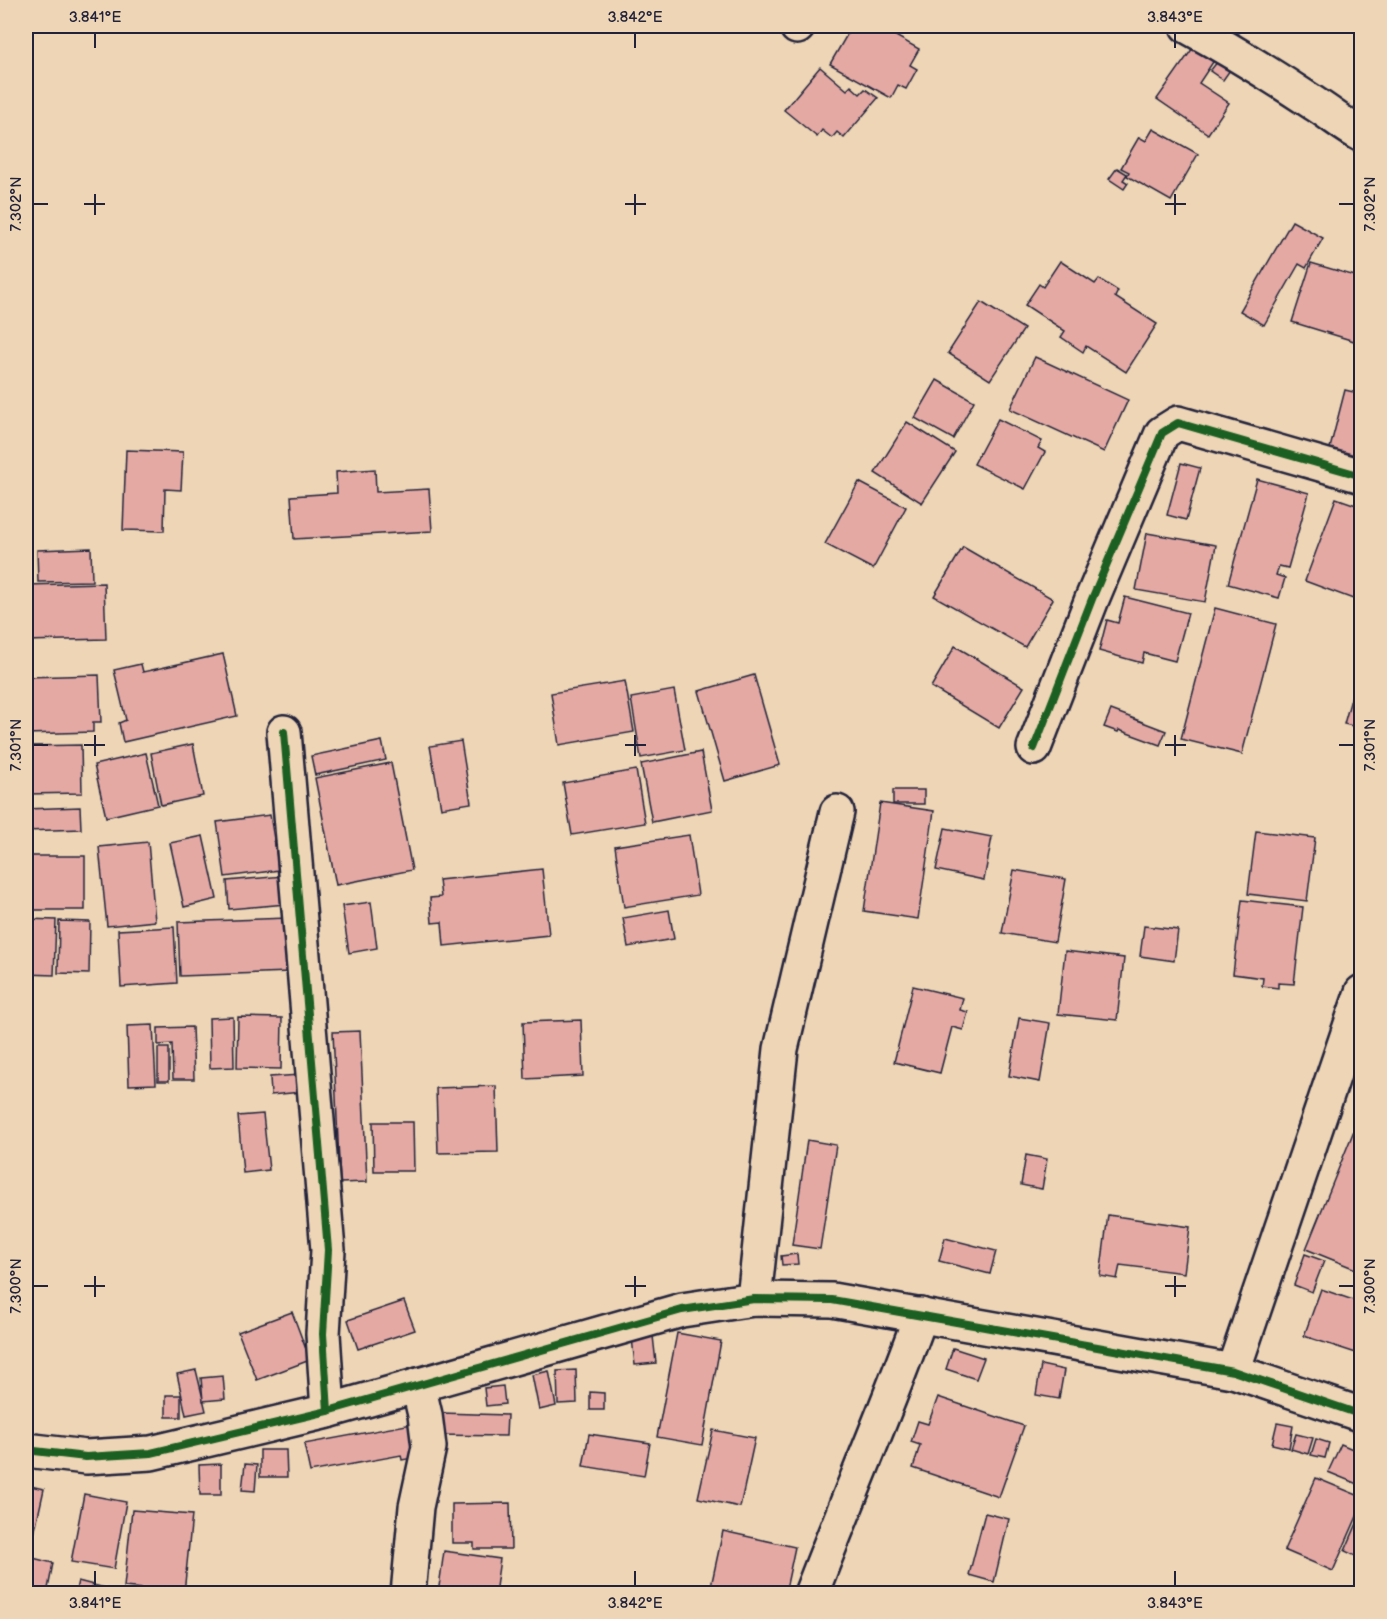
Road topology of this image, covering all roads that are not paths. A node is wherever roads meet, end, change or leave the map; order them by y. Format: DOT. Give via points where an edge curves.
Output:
graph roads {
  1 [pos="1187,26"];
  2 [pos="1356,125"];
  3 [pos="1362,476"];
  4 [pos="285,732"];
  5 [pos="1034,748"];
  6 [pos="837,812"];
  7 [pos="1362,992"];
  8 [pos="754,1299"];
  9 [pos="921,1315"];
  10 [pos="1233,1371"];
  11 [pos="418,1385"];
  12 [pos="328,1411"];
  13 [pos="1362,1415"];
  14 [pos="26,1450"];
  15 [pos="408,1593"];
  16 [pos="811,1593"];
  1 -- 2 [label="street"];
  3 -- 5 [label="street" via="1178,423 1162,433"];
  4 -- 12 [label="street" via="328,1250 323,1334"];
  6 -- 8 [label="street" via="782,1049"];
  7 -- 10 [label="street"];
  8 -- 9 [label="street" via="832,1300"];
  8 -- 11 [label="street" via="682,1310"];
  9 -- 10 [label="street"];
  9 -- 16 [label="street"];
  10 -- 13 [label="street"];
  11 -- 12 [label="street"];
  11 -- 15 [label="street" via="429,1447 416,1507"];
  12 -- 14 [label="street" via="151,1453 86,1457"];
}
